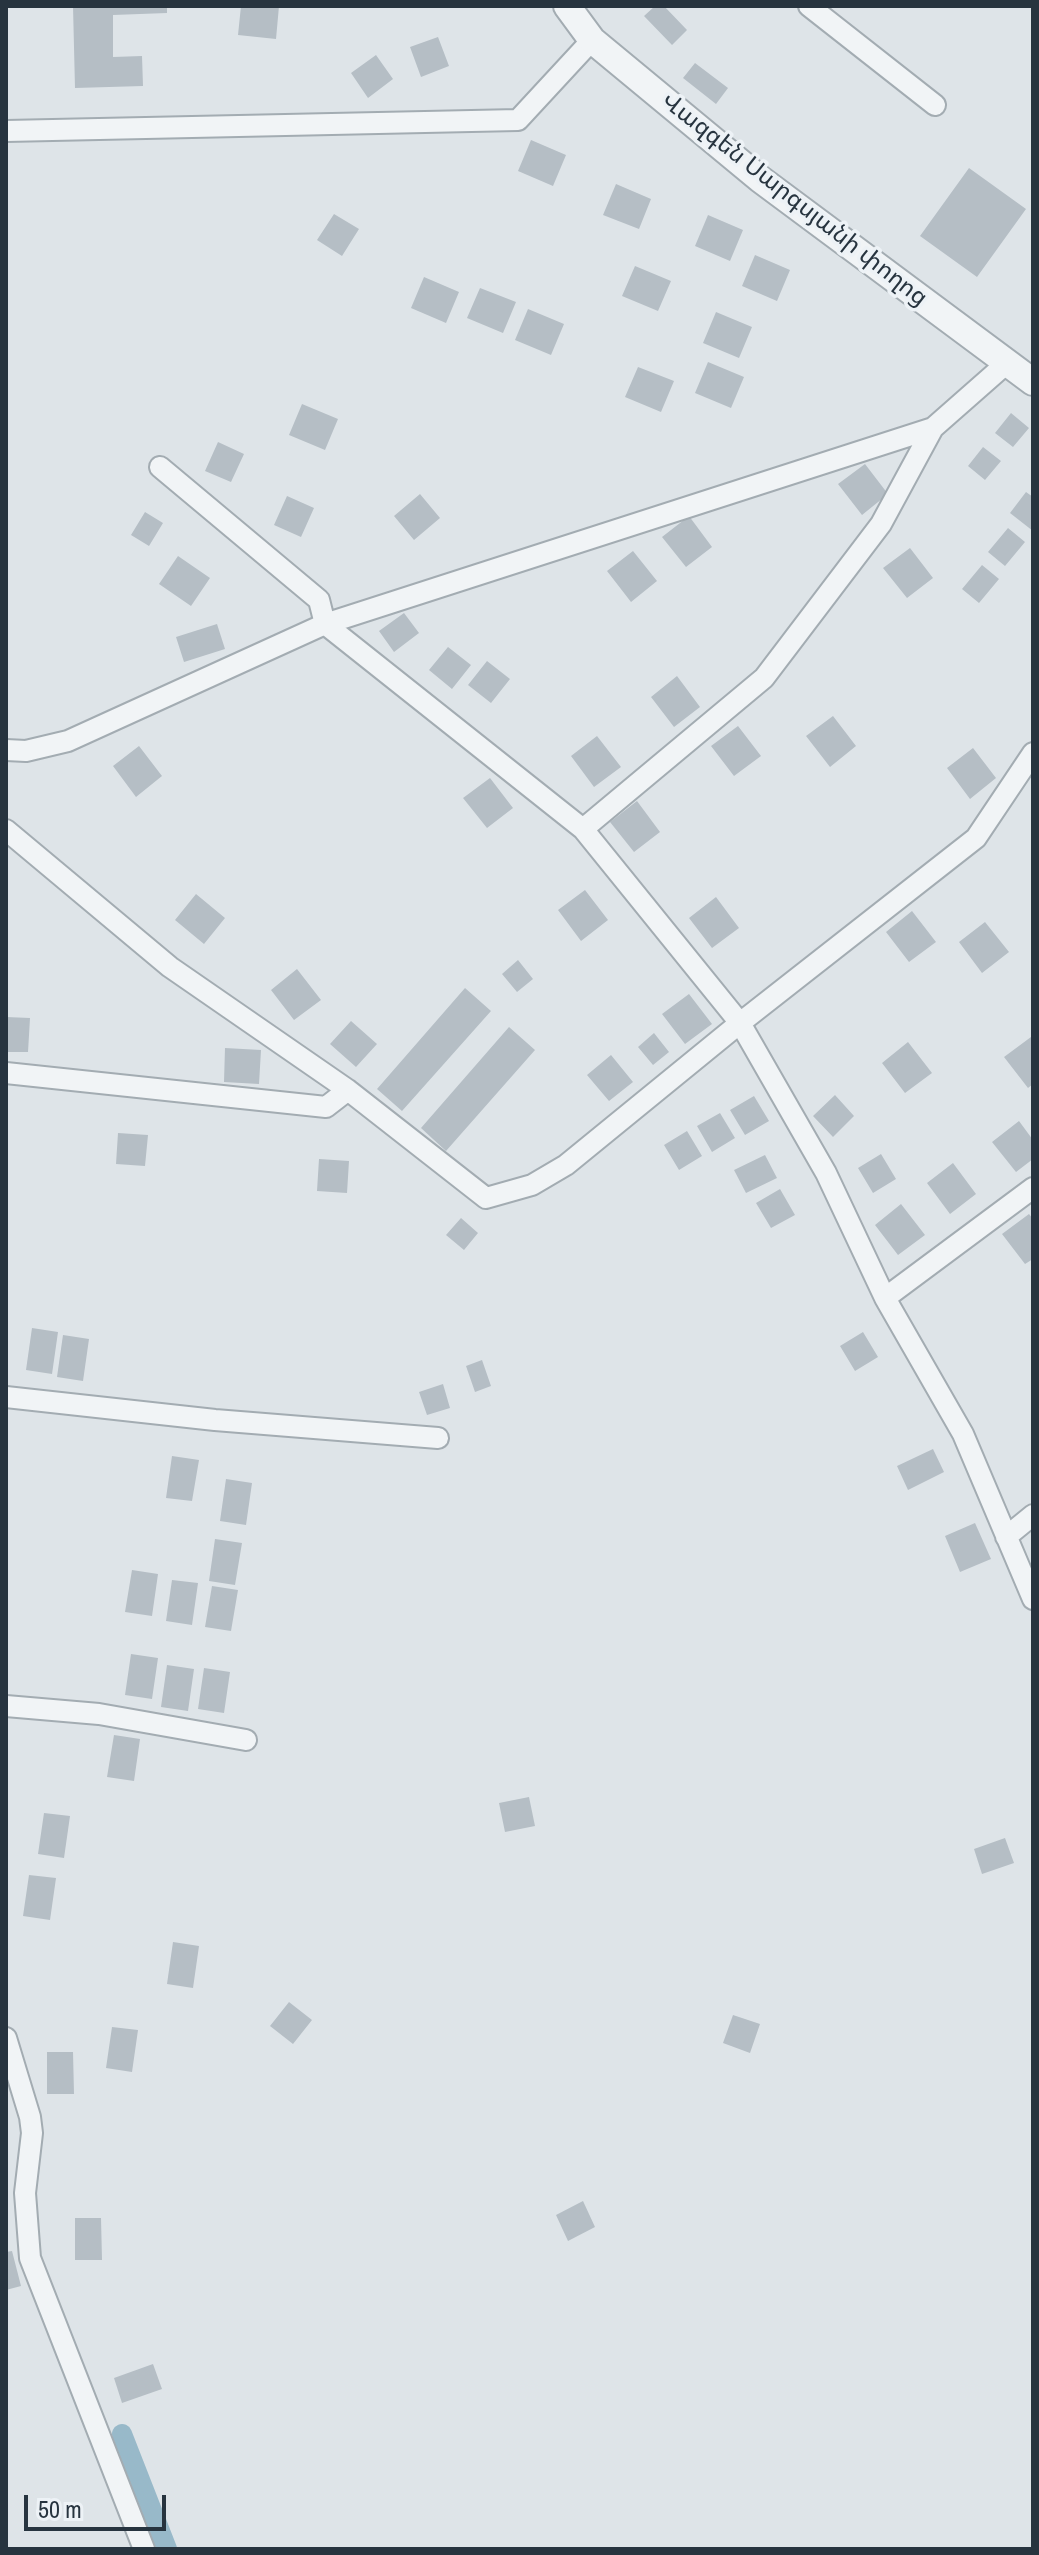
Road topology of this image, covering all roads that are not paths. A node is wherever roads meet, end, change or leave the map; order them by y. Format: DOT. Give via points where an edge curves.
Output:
graph roads {
  1 [pos="567,6"];
  2 [pos="809,6"];
  3 [pos="592,40"];
  4 [pos="935,105"];
  5 [pos="6,131"];
  6 [pos="1008,362"];
  7 [pos="1033,382"];
  8 [pos="933,428"];
  9 [pos="160,467"];
  10 [pos="325,624"];
  11 [pos="6,750"];
  12 [pos="1033,753"];
  13 [pos="583,829"];
  14 [pos="6,830"];
  15 [pos="740,1023"];
  16 [pos="6,1073"];
  17 [pos="348,1090"];
  18 [pos="1033,1188"];
  19 [pos="885,1298"];
  20 [pos="6,1397"];
  21 [pos="438,1438"];
  22 [pos="1033,1515"];
  23 [pos="1006,1537"];
  24 [pos="1033,1599"];
  25 [pos="6,1706"];
  26 [pos="246,1740"];
  27 [pos="6,2038"];
  28 [pos="144,2549"];
  1 -- 3 [label="street, Վազգեն Սարգսյանի փողոց"];
  2 -- 4 [label="street"];
  3 -- 5 [label="street" via="518,120"];
  3 -- 6 [label="street, Վազգեն Սարգսյանի փողոց" via="760,179"];
  6 -- 7 [label="street, Վազգեն Սարգսյանի փողոց"];
  6 -- 8 [label="street"];
  8 -- 10 [label="street"];
  8 -- 13 [label="street" via="881,524 764,678"];
  9 -- 10 [label="street" via="319,600"];
  10 -- 11 [label="street" via="68,741"];
  10 -- 13 [label="street"];
  12 -- 15 [label="street" via="976,838"];
  13 -- 15 [label="street"];
  14 -- 17 [label="street" via="170,967"];
  15 -- 17 [label="street" via="566,1165 532,1185 486,1198"];
  15 -- 19 [label="street" via="826,1173"];
  16 -- 17 [label="street" via="326,1107"];
  18 -- 19 [label="street"];
  19 -- 23 [label="street" via="963,1434"];
  20 -- 21 [label="street"];
  22 -- 23 [label="street"];
  23 -- 24 [label="street"];
  25 -- 26 [label="street" via="99,1714"];
  27 -- 28 [label="street" via="31,2125 25,2193 30,2258"];
}
